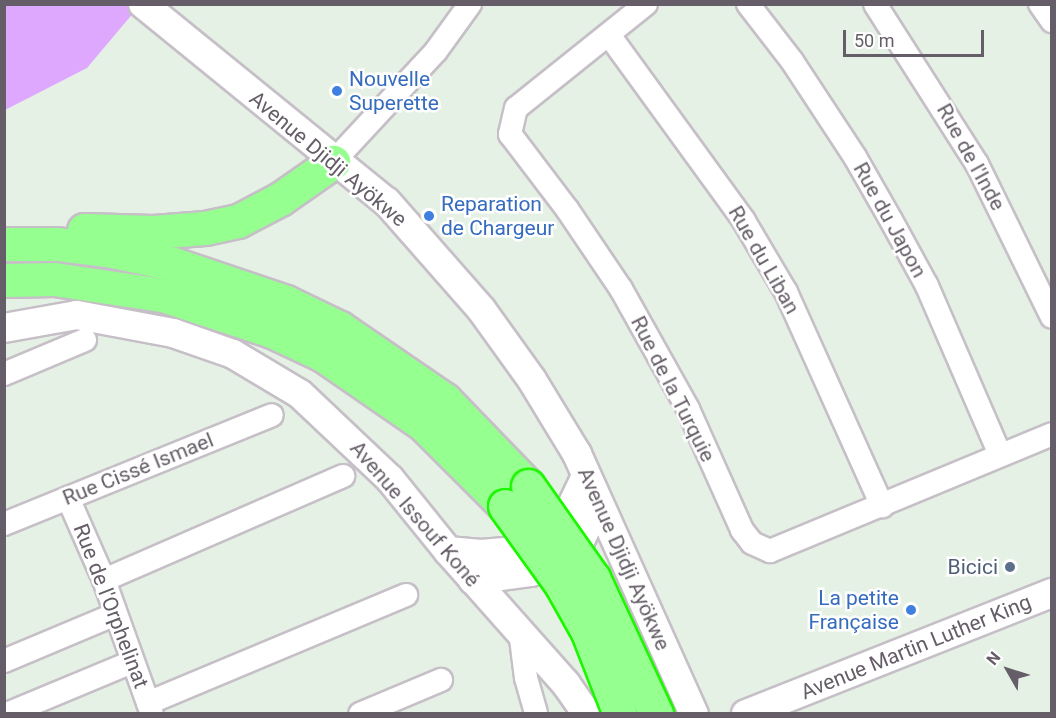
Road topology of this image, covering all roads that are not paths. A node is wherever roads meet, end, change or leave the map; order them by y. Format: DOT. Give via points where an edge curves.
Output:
graph roads {
  1 [pos="143,4"];
  2 [pos="470,4"];
  3 [pos="646,4"];
  4 [pos="748,4"];
  5 [pos="875,4"];
  6 [pos="1040,4"];
  7 [pos="1052,21"];
  8 [pos="609,35"];
  9 [pos="333,162"];
  10 [pos="8,244"];
  11 [pos="4,280"];
  12 [pos="1052,317"];
  13 [pos="4,328"];
  14 [pos="85,340"];
  15 [pos="4,374"];
  16 [pos="272,415"];
  17 [pos="1052,434"];
  18 [pos="1000,455"];
  19 [pos="343,476"];
  20 [pos="586,476"];
  21 [pos="516,496"];
  22 [pos="68,498"];
  23 [pos="598,503"];
  24 [pos="882,506"];
  25 [pos="4,524"];
  26 [pos="448,551"];
  27 [pos="104,580"];
  28 [pos="473,580"];
  29 [pos="1052,593"];
  30 [pos="406,596"];
  31 [pos="116,614"];
  32 [pos="520,631"];
  33 [pos="4,661"];
  34 [pos="132,662"];
  35 [pos="441,680"];
  36 [pos="150,708"];
  37 [pos="7,714"];
  38 [pos="360,714"];
  39 [pos="536,714"];
  40 [pos="587,714"];
  41 [pos="620,714"];
  42 [pos="656,714"];
  43 [pos="694,714"];
  44 [pos="747,714"];
  1 -- 9 [label="street, Avenue Djidji Ayökwe"];
  2 -- 9 [label="street" via="436,51"];
  3 -- 8 [label="street, Rue de la Turquie"];
  4 -- 18 [label="street, Rue du Japon" via="792,61 886,211 927,285"];
  5 -- 12 [label="street, Rue de l'Inde" via="976,164"];
  6 -- 7 [label="street"];
  8 -- 24 [label="street, Rue du Liban" via="744,221 786,292"];
  8 -- 24 [label="street, Rue de la Turquie" via="516,108 510,134 621,290 688,409 742,530 752,543 770,551"];
  9 -- 10 [label="highway" via="280,199 238,221 153,232 44,229"];
  9 -- 20 [label="street, Avenue Djidji Ayökwe" via="387,202 481,309 532,380"];
  10 -- 21 [label="highway" via="57,244 153,260 235,282 340,328 445,400"];
  11 -- 21 [label="highway" via="54,279 163,295 272,331 323,355 423,424"];
  13 -- 26 [label="street, Avenue Issouf Koné" via="77,315 173,333 233,354 300,394 353,441 390,479"];
  14 -- 15 [label="street"];
  16 -- 22 [label="street, Rue Cissé Ismael"];
  17 -- 18 [label="street, Rue de la Turquie"];
  18 -- 24 [label="street, Rue de la Turquie"];
  19 -- 27 [label="street"];
  20 -- 23 [label="street, Avenue Djidji Ayökwe"];
  20 -- 26 [label="street" via="567,516 516,551"];
  21 -- 41 [label="highway, bridge" via="588,632"];
  21 -- 42 [label="highway, bridge" via="593,578"];
  22 -- 25 [label="street, Rue Cissé Ismael"];
  22 -- 27 [label="street, Rue de l'Orphelinat"];
  23 -- 28 [label="street" via="580,541 562,558 531,572"];
  23 -- 43 [label="street, Avenue Djidji Ayökwe"];
  26 -- 28 [label="street, Avenue Issouf Koné"];
  27 -- 31 [label="street, Rue de l'Orphelinat"];
  28 -- 32 [label="street, Avenue Issouf Koné"];
  29 -- 44 [label="street, Avenue Martin Luther King"];
  30 -- 36 [label="street"];
  31 -- 33 [label="street"];
  31 -- 34 [label="street, Rue de l'Orphelinat"];
  32 -- 39 [label="street" via="526,678"];
  32 -- 40 [label="street, Avenue Issouf Koné"];
  34 -- 36 [label="street, Rue de l'Orphelinat"];
  34 -- 37 [label="street"];
  35 -- 38 [label="street"];
}
